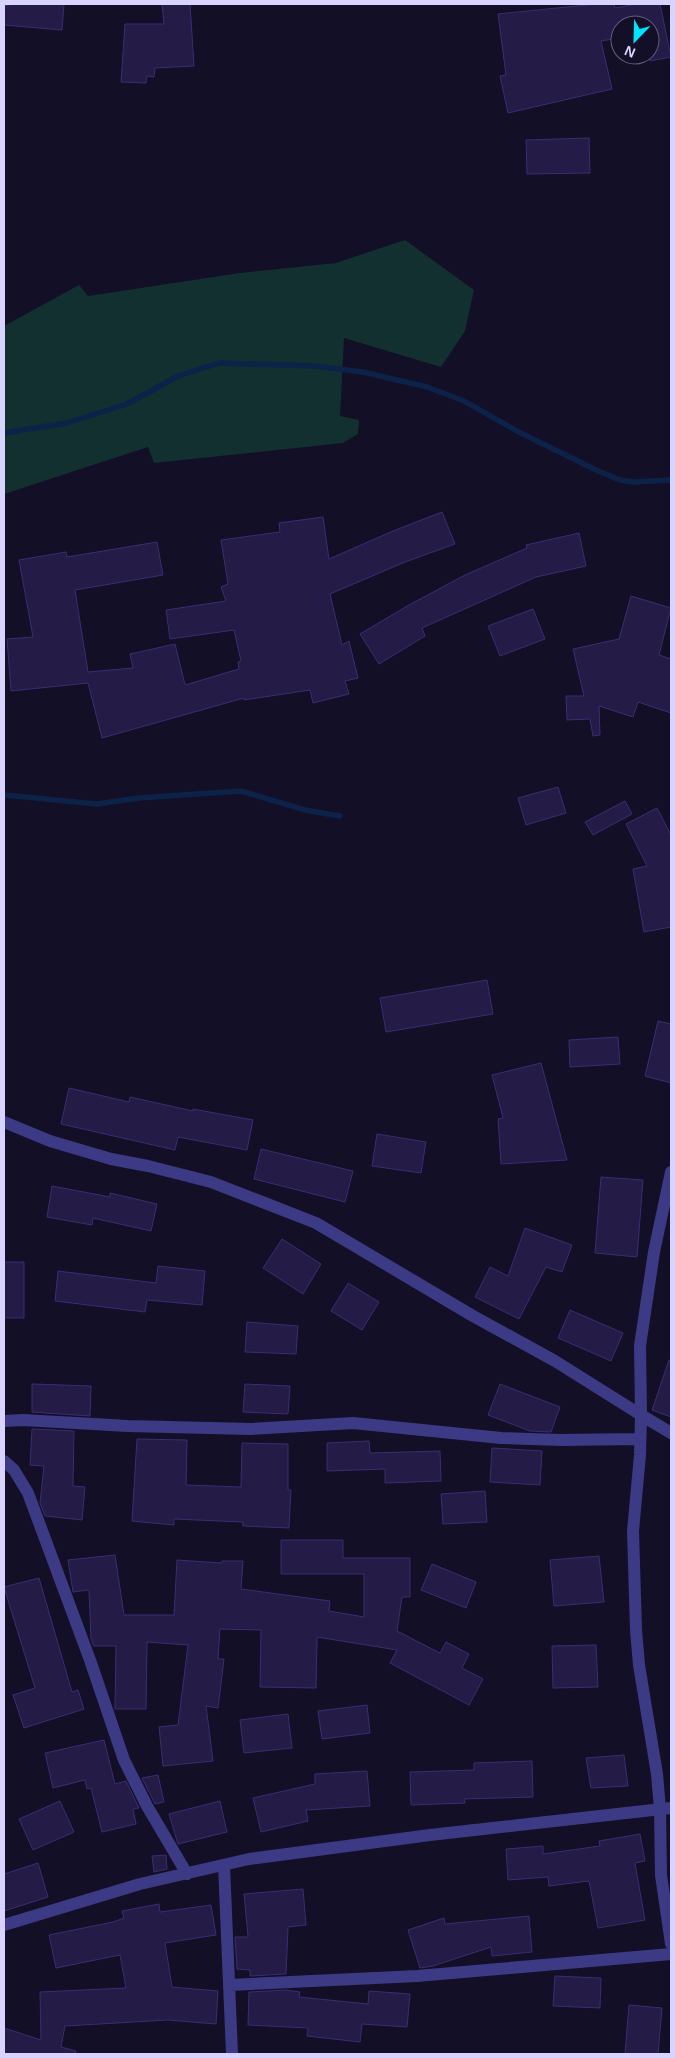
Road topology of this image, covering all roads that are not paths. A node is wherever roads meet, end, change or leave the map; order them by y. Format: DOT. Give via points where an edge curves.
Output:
graph roads {
  1 [pos="4,1122"];
  2 [pos="671,1172"];
  3 [pos="641,1415"];
  4 [pos="4,1421"];
  5 [pos="671,1432"];
  6 [pos="639,1439"];
  7 [pos="4,1461"];
  8 [pos="666,1808"];
  9 [pos="224,1865"];
  10 [pos="187,1874"];
  11 [pos="4,1925"];
  12 [pos="671,1944"];
  13 [pos="671,1954"];
  14 [pos="230,1985"];
  15 [pos="232,2054"];
  1 -- 3 [label="street" via="50,1141 111,1159 211,1182 316,1223 555,1361"];
  2 -- 3 [label="street" via="654,1252 640,1346"];
  3 -- 5 [label="street"];
  3 -- 6 [label="street"];
  4 -- 6 [label="street" via="251,1429 353,1423 501,1438"];
  6 -- 8 [label="street" via="633,1541 635,1620 639,1665"];
  7 -- 10 [label="street" via="28,1492 124,1760"];
  8 -- 9 [label="street" via="338,1846"];
  8 -- 12 [label="street" via="661,1875"];
  9 -- 10 [label="street"];
  9 -- 14 [label="street"];
  10 -- 11 [label="street" via="140,1884"];
  13 -- 14 [label="street" via="417,1976"];
  14 -- 15 [label="street"];
}
